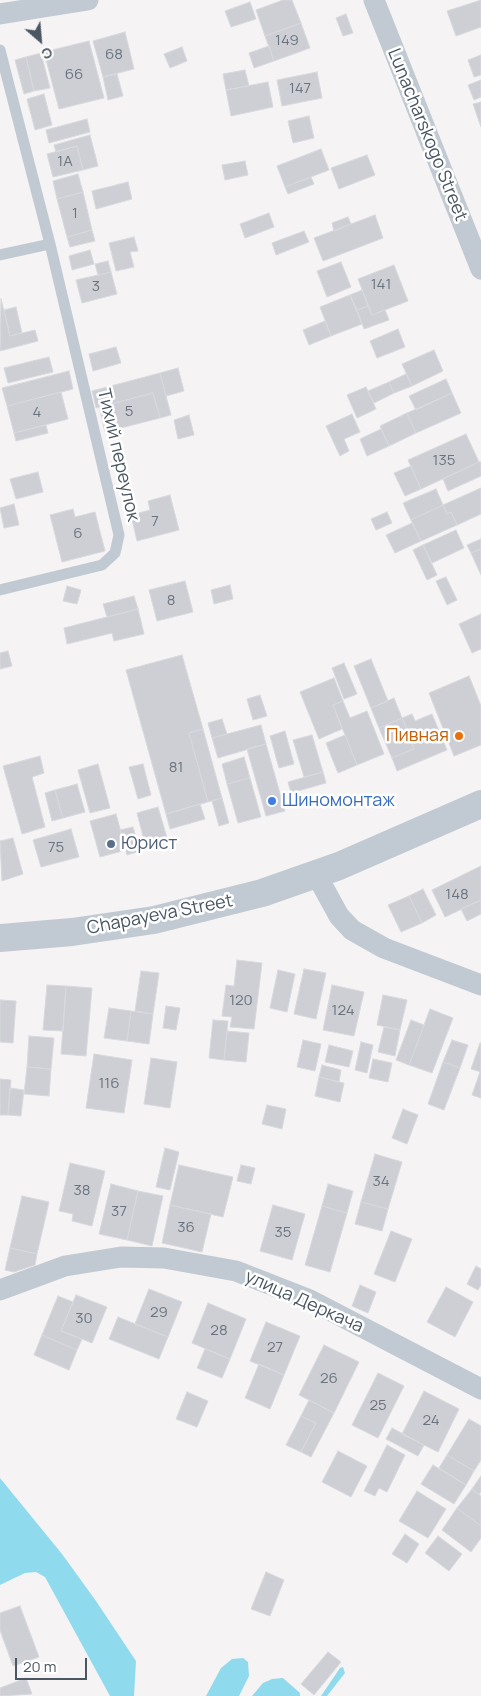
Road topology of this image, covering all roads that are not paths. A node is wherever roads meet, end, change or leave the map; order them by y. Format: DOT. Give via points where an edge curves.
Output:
graph roads {
  1 [pos="88,0"];
  2 [pos="374,0"];
  3 [pos="0,14"];
  4 [pos="0,50"];
  5 [pos="50,244"];
  6 [pos="0,255"];
  7 [pos="481,269"];
  8 [pos="0,590"];
  9 [pos="481,804"];
  10 [pos="316,874"];
  11 [pos="0,938"];
  12 [pos="481,985"];
  13 [pos="0,1290"];
  14 [pos="481,1389"];
  1 -- 3 [label="street"];
  2 -- 7 [label="street, Lunacharskogo Street"];
  4 -- 5 [label="lane, Тихий переулок"];
  5 -- 6 [label="lane"];
  5 -- 8 [label="lane, Тихий переулок" via="119,544 110,560 102,565"];
  9 -- 10 [label="street, Chapayeva Street"];
  10 -- 11 [label="street, Chapayeva Street" via="262,893 154,920"];
  10 -- 12 [label="street" via="339,916 352,930 384,948"];
  13 -- 14 [label="street, улица Деркача" via="65,1266 121,1258 164,1258 236,1271 310,1300"];
}
